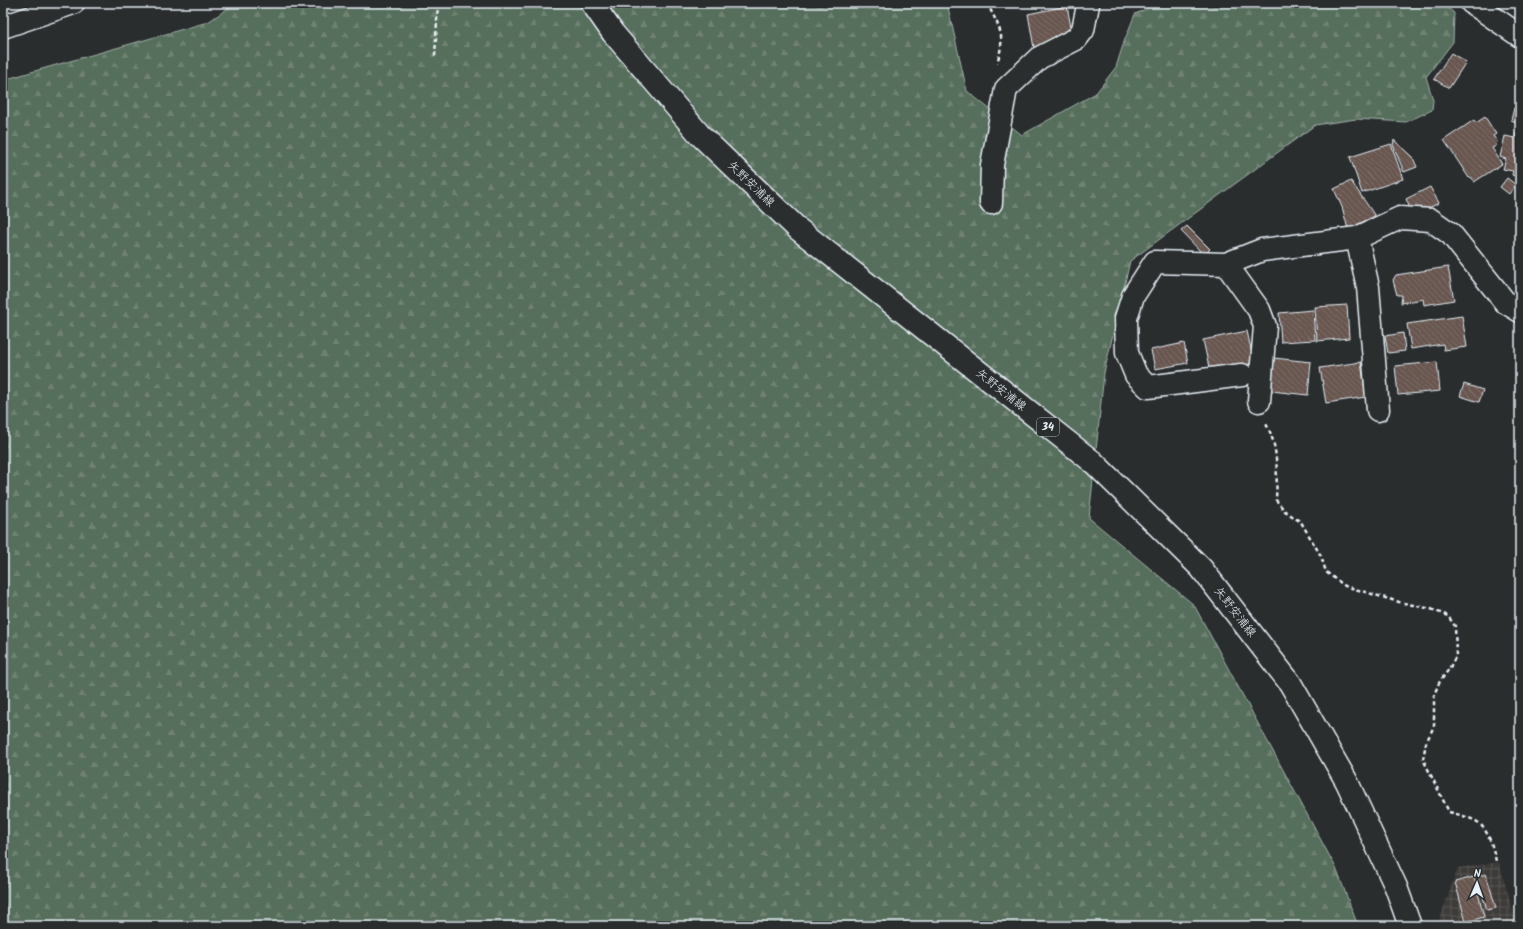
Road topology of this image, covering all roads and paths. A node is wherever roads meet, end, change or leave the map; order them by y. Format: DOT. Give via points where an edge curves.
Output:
graph roads {
  1 [pos="73,3"];
  2 [pos="438,3"];
  3 [pos="592,3"];
  4 [pos="987,3"];
  5 [pos="1087,3"];
  6 [pos="1481,5"];
  7 [pos="3,27"];
  8 [pos="1520,36"];
  9 [pos="435,56"];
  10 [pos="1006,89"];
  11 [pos="991,202"];
  12 [pos="1357,238"];
  13 [pos="1226,264"];
  14 [pos="1520,311"];
  15 [pos="1242,375"];
  16 [pos="1259,401"];
  17 [pos="1378,410"];
  18 [pos="1496,861"];
  19 [pos="1410,926"];
  1 -- 7 [label="main road"];
  2 -- 9 [label="path"];
  3 -- 19 [label="main road, 矢野安浦線 / 34" via="612,33 700,135 798,229 1093,462 1201,568 1290,683 1347,782 1396,888"];
  4 -- 10 [label="path" via="1002,34 1001,50 995,70 996,84"];
  5 -- 10 [label="main road" via="1083,30 1076,39 1039,58"];
  6 -- 8 [label="main road"];
  10 -- 11 [label="main road" via="992,165"];
  12 -- 13 [label="main road" via="1262,250"];
  12 -- 14 [label="main road" via="1400,218 1431,220 1451,234 1505,302"];
  12 -- 17 [label="main road" via="1368,287"];
  13 -- 15 [label="main road" via="1155,262 1133,296 1126,318 1127,353 1136,375 1148,387"];
  13 -- 16 [label="main road" via="1259,310 1265,326"];
  16 -- 18 [label="path" via="1261,414 1270,429 1276,457 1276,500 1285,511 1301,522 1321,556 1326,572 1345,586 1432,609 1448,616 1455,626 1456,656 1434,695 1434,726 1426,743 1423,759 1448,812 1478,822 1492,845"];
}
